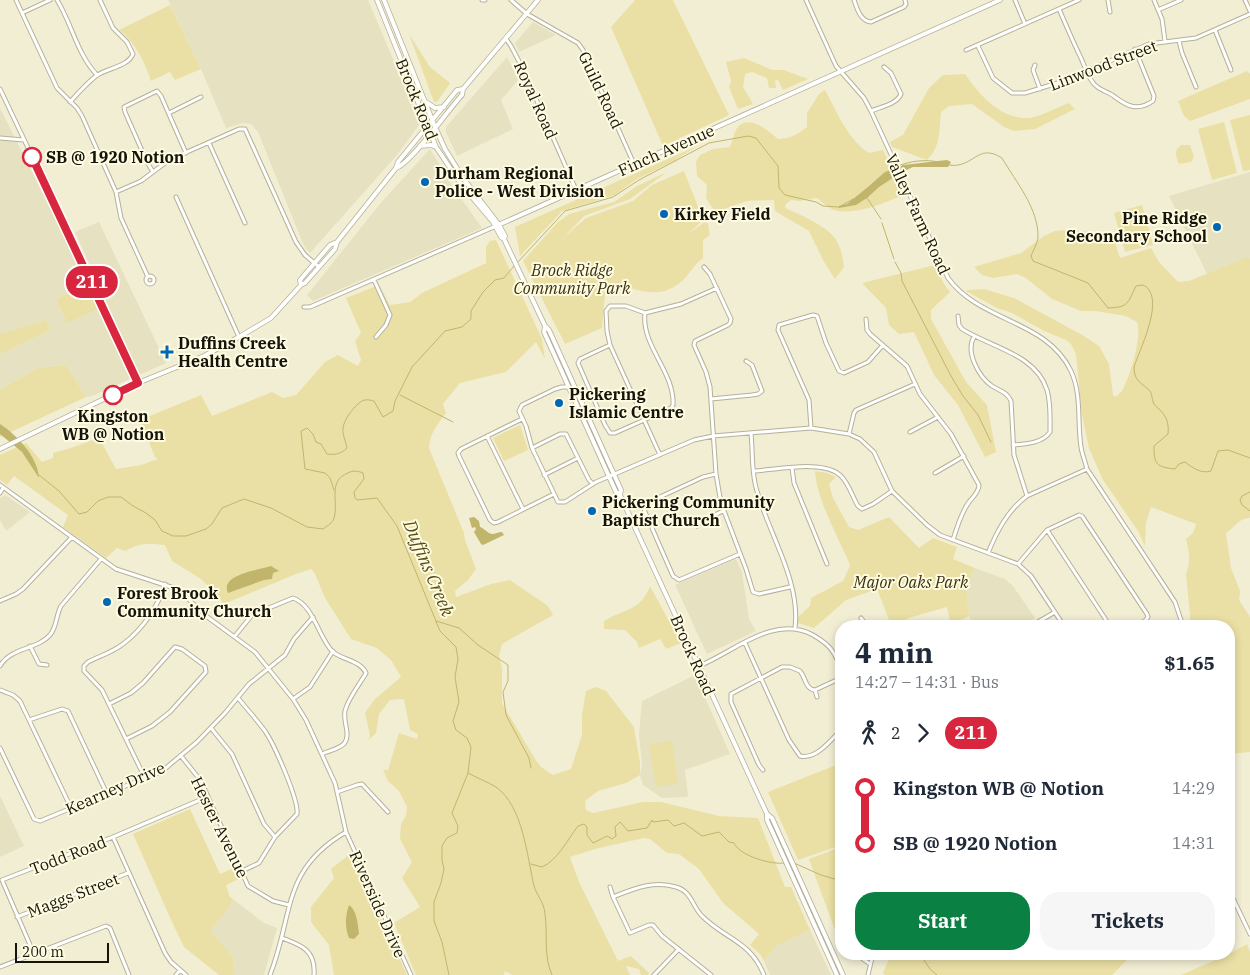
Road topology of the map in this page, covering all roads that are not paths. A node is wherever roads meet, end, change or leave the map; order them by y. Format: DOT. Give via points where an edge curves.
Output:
graph roads {
  1 [pos="16,0"];
  2 [pos="50,0"];
  3 [pos="57,0"];
  4 [pos="100,0"];
  5 [pos="377,0"];
  6 [pos="384,0"];
  7 [pos="511,0"];
  8 [pos="538,0"];
  9 [pos="806,0"];
  10 [pos="854,0"];
  11 [pos="905,0"];
  12 [pos="1000,0"];
  13 [pos="1015,0"];
  14 [pos="1079,0"];
  15 [pos="1108,0"];
  16 [pos="1154,0"];
  17 [pos="1181,0"];
  18 [pos="1245,0"];
  19 [pos="1059,9"];
  20 [pos="1158,10"];
  21 [pos="1110,12"];
  22 [pos="22,13"];
  23 [pos="1250,13"];
  24 [pos="527,14"];
  25 [pos="1025,24"];
  26 [pos="1215,30"];
  27 [pos="506,39"];
  28 [pos="1165,41"];
  29 [pos="1179,41"];
  30 [pos="978,46"];
  31 [pos="1135,49"];
  32 [pos="966,50"];
  33 [pos="1035,65"];
  34 [pos="884,67"];
  35 [pos="1232,70"];
  36 [pos="840,72"];
  37 [pos="1087,72"];
  38 [pos="96,75"];
  39 [pos="1196,87"];
  40 [pos="0,89"];
  41 [pos="463,89"];
  42 [pos="1040,89"];
  43 [pos="202,97"];
  44 [pos="70,102"];
  45 [pos="426,102"];
  46 [pos="444,107"];
  47 [pos="871,111"];
  48 [pos="169,113"];
  49 [pos="432,120"];
  50 [pos="427,126"];
  51 [pos="435,127"];
  52 [pos="430,133"];
  53 [pos="0,138"];
  54 [pos="24,140"];
  55 [pos="209,143"];
  56 [pos="420,146"];
  57 [pos="436,147"];
  58 [pos="186,152"];
  59 [pos="634,164"];
  60 [pos="396,168"];
  61 [pos="154,172"];
  62 [pos="576,190"];
  63 [pos="116,192"];
  64 [pos="176,197"];
  65 [pos="244,223"];
  66 [pos="498,225"];
  67 [pos="337,242"];
  68 [pos="315,263"];
  69 [pos="319,267"];
  70 [pos="704,267"];
  71 [pos="148,277"];
  72 [pos="374,280"];
  73 [pos="301,284"];
  74 [pos="717,288"];
  75 [pos="304,307"];
  76 [pos="645,313"];
  77 [pos="958,316"];
  78 [pos="866,319"];
  79 [pos="544,326"];
  80 [pos="239,337"];
  81 [pos="974,337"];
  82 [pos="376,338"];
  83 [pos="610,345"];
  84 [pos="882,345"];
  85 [pos="746,361"];
  86 [pos="566,379"];
  87 [pos="138,383"];
  88 [pos="574,383"];
  89 [pos="915,384"];
  90 [pos="569,387"];
  91 [pos="554,389"];
  92 [pos="711,398"];
  93 [pos="938,417"];
  94 [pos="522,419"];
  95 [pos="644,419"];
  96 [pos="811,428"];
  97 [pos="910,432"];
  98 [pos="751,433"];
  99 [pos="849,434"];
  100 [pos="487,436"];
  101 [pos="713,436"];
  102 [pos="1014,444"];
  103 [pos="532,448"];
  104 [pos="0,449"];
  105 [pos="660,455"];
  106 [pos="964,456"];
  107 [pos="578,458"];
  108 [pos="792,468"];
  109 [pos="1087,469"];
  110 [pos="754,471"];
  111 [pos="935,473"];
  112 [pos="716,474"];
  113 [pos="544,475"];
  114 [pos="614,475"];
  115 [pos="609,477"];
  116 [pos="592,484"];
  117 [pos="2,486"];
  118 [pos="892,491"];
  119 [pos="0,493"];
  120 [pos="554,494"];
  121 [pos="620,495"];
  122 [pos="1027,496"];
  123 [pos="523,509"];
  124 [pos="723,511"];
  125 [pos="697,526"];
  126 [pos="1047,530"];
  127 [pos="72,538"];
  128 [pos="953,540"];
  129 [pos="988,553"];
  130 [pos="740,554"];
  131 [pos="101,558"];
  132 [pos="827,564"];
  133 [pos="1018,564"];
  134 [pos="165,584"];
  135 [pos="790,587"];
  136 [pos="0,601"];
  137 [pos="1055,612"];
  138 [pos="313,617"];
  139 [pos="1042,620"];
  140 [pos="1060,620"];
  141 [pos="1106,620"];
  142 [pos="1146,620"];
  143 [pos="1182,620"];
  144 [pos="795,628"];
  145 [pos="234,636"];
  146 [pos="746,642"];
  147 [pos="30,646"];
  148 [pos="333,651"];
  149 [pos="835,656"];
  150 [pos="2,659"];
  151 [pos="47,665"];
  152 [pos="0,666"];
  153 [pos="699,666"];
  154 [pos="268,668"];
  155 [pos="761,678"];
  156 [pos="835,681"];
  157 [pos="0,690"];
  158 [pos="815,690"];
  159 [pos="817,697"];
  160 [pos="238,698"];
  161 [pos="293,699"];
  162 [pos="110,704"];
  163 [pos="29,720"];
  164 [pos="211,728"];
  165 [pos="835,736"];
  166 [pos="126,739"];
  167 [pos="0,748"];
  168 [pos="322,754"];
  169 [pos="181,756"];
  170 [pos="764,770"];
  171 [pos="145,778"];
  172 [pos="337,792"];
  173 [pos="107,794"];
  174 [pos="207,796"];
  175 [pos="71,808"];
  176 [pos="388,812"];
  177 [pos="767,814"];
  178 [pos="346,832"];
  179 [pos="113,837"];
  180 [pos="275,837"];
  181 [pos="242,871"];
  182 [pos="128,874"];
  183 [pos="610,887"];
  184 [pos="612,897"];
  185 [pos="1235,903"];
  186 [pos="289,904"];
  187 [pos="17,917"];
  188 [pos="1250,934"];
  189 [pos="282,938"];
  190 [pos="679,949"];
  191 [pos="34,954"];
  192 [pos="835,957"];
  193 [pos="836,960"];
  194 [pos="864,960"];
  195 [pos="871,960"];
  196 [pos="870,964"];
  197 [pos="0,967"];
  198 [pos="180,970"];
  199 [pos="129,975"];
  200 [pos="176,975"];
  201 [pos="186,975"];
  202 [pos="270,975"];
  203 [pos="314,975"];
  204 [pos="411,975"];
  205 [pos="654,975"];
  206 [pos="712,975"];
  207 [pos="764,975"];
  208 [pos="837,975"];
  209 [pos="843,975"];
  210 [pos="868,975"];
  1 -- 22 [label="street"];
  2 -- 22 [label="street"];
  3 -- 38 [label="street"];
  4 -- 38 [label="street" via="113,28 127,42 133,54 125,63"];
  5 -- 50 [label="main road, Brock Road"];
  6 -- 45 [label="main road, Brock Road"];
  7 -- 24 [label="street, Guild Road"];
  8 -- 24 [label="main road"];
  9 -- 36 [label="street, Valley Farm Road"];
  10 -- 11 [label="street" via="862,18 870,22 904,7"];
  12 -- 36 [label="main road, Finch Avenue"];
  13 -- 25 [label="street"];
  14 -- 19 [label="street"];
  15 -- 21 [label="street"];
  16 -- 20 [label="street"];
  17 -- 20 [label="street"];
  18 -- 23 [label="street"];
  19 -- 25 [label="street"];
  19 -- 37 [label="street"];
  20 -- 28 [label="street"];
  22 -- 44 [label="street" via="57,88"];
  23 -- 26 [label="street, Linwood Street"];
  24 -- 27 [label="main road"];
  24 -- 59 [label="street, Guild Road" via="578,43 583,50"];
  25 -- 30 [label="street"];
  26 -- 29 [label="street, Linwood Street"];
  26 -- 35 [label="street"];
  27 -- 41 [label="main road"];
  27 -- 62 [label="street, Royal Road" via="523,69"];
  28 -- 29 [label="street, Linwood Street"];
  28 -- 31 [label="street, Linwood Street"];
  29 -- 39 [label="street"];
  30 -- 32 [label="street"];
  30 -- 42 [label="street, Linwood Street" via="992,78 1005,89 1018,94"];
  31 -- 37 [label="street, Linwood Street"];
  31 -- 37 [label="street" via="1154,96 1147,105 1125,105 1095,86"];
  33 -- 42 [label="street" via="1033,70"];
  34 -- 47 [label="street" via="891,73 900,98"];
  36 -- 47 [label="street, Valley Farm Road" via="864,98"];
  36 -- 59 [label="main road, Finch Avenue"];
  37 -- 42 [label="street, Linwood Street"];
  38 -- 44 [label="street"];
  40 -- 54 [label="street"];
  41 -- 46 [label="main road" via="457,90"];
  41 -- 51 [label="main road" via="462,95"];
  43 -- 48 [label="street"];
  44 -- 63 [label="street" via="78,108"];
  45 -- 46 [label="main road" via="435,108"];
  45 -- 49 [label="main road, Brock Road"];
  46 -- 49 [label="main road"];
  47 -- 109 [label="street, Valley Farm Road" via="941,266 954,286 982,308 1040,335 1062,355 1076,388 1081,447"];
  48 -- 58 [label="street"];
  48 -- 61 [label="street" via="156,91 124,107"];
  49 -- 50 [label="main road"];
  49 -- 51 [label="main road, Brock Road"];
  50 -- 52 [label="main road, Brock Road"];
  50 -- 60 [label="main road"];
  51 -- 52 [label="main road"];
  51 -- 66 [label="main road, Brock Road" via="457,169"];
  52 -- 56 [label="main road"];
  52 -- 57 [label="main road, Brock Road"];
  53 -- 54 [label="street"];
  54 -- 87 [label="street"];
  55 -- 58 [label="street"];
  55 -- 65 [label="street"];
  55 -- 68 [label="street" via="245,129 296,242"];
  56 -- 57 [label="main road"];
  56 -- 60 [label="main road" via="402,166"];
  57 -- 66 [label="main road, Brock Road" via="461,184"];
  58 -- 61 [label="street"];
  59 -- 62 [label="main road, Finch Avenue"];
  60 -- 67 [label="main road"];
  61 -- 63 [label="street"];
  62 -- 66 [label="main road, Finch Avenue"];
  63 -- 71 [label="street" via="121,218"];
  64 -- 80 [label="street"];
  66 -- 72 [label="street, Finch Avenue"];
  66 -- 79 [label="main road, Brock Road"];
  67 -- 68 [label="main road" via="330,245"];
  67 -- 69 [label="main road"];
  68 -- 69 [label="street"];
  68 -- 73 [label="main road" via="300,280"];
  69 -- 73 [label="main road"];
  70 -- 74 [label="street"];
  72 -- 75 [label="street, Finch Avenue"];
  72 -- 82 [label="street" via="390,315"];
  73 -- 80 [label="main road" via="271,318"];
  74 -- 76 [label="street" via="681,304"];
  74 -- 92 [label="street" via="730,323 695,341 694,345 706,372"];
  76 -- 83 [label="street" via="626,306 610,306 606,311"];
  76 -- 95 [label="street" via="645,327 674,402 671,408"];
  77 -- 81 [label="street" via="962,330"];
  78 -- 84 [label="street" via="867,330"];
  79 -- 86 [label="main road, Brock Road"];
  79 -- 88 [label="main road, Brock Road" via="549,330"];
  80 -- 87 [label="main road" via="204,356"];
  81 -- 102 [label="street" via="970,348 980,373 990,385 1009,397"];
  81 -- 102 [label="street" via="1028,362 1047,390 1049,435 1030,443"];
  83 -- 95 [label="street"];
  83 -- 95 [label="street" via="580,359 578,363 605,426 610,433 615,433"];
  84 -- 89 [label="street" via="907,366"];
  84 -- 96 [label="street" via="868,362 844,373 838,371 817,316 779,325 778,330 809,400"];
  85 -- 92 [label="street" via="752,365 762,391 752,395"];
  86 -- 88 [label="main road"];
  86 -- 90 [label="main road, Brock Road"];
  86 -- 91 [label="street"];
  87 -- 104 [label="main road"];
  88 -- 114 [label="main road, Brock Road"];
  89 -- 93 [label="street"];
  89 -- 99 [label="street" via="856,410"];
  90 -- 91 [label="street"];
  90 -- 115 [label="main road, Brock Road"];
  91 -- 94 [label="street" via="521,406"];
  92 -- 101 [label="street"];
  93 -- 97 [label="street"];
  93 -- 106 [label="street"];
  94 -- 100 [label="street"];
  94 -- 103 [label="street"];
  95 -- 105 [label="street"];
  96 -- 98 [label="street"];
  96 -- 99 [label="street"];
  98 -- 101 [label="street"];
  98 -- 110 [label="street"];
  99 -- 118 [label="street" via="874,452"];
  100 -- 123 [label="street"];
  100 -- 123 [label="street" via="461,449 458,454 490,520 498,522"];
  101 -- 105 [label="street" via="694,440"];
  101 -- 112 [label="street"];
  102 -- 122 [label="street"];
  103 -- 107 [label="street" via="566,434"];
  103 -- 113 [label="street"];
  105 -- 114 [label="street"];
  106 -- 111 [label="street"];
  106 -- 128 [label="street" via="979,490 961,517"];
  107 -- 113 [label="street"];
  107 -- 116 [label="street"];
  108 -- 110 [label="street"];
  108 -- 118 [label="street" via="814,466 835,471 845,480 862,509"];
  108 -- 132 [label="street" via="794,483"];
  109 -- 122 [label="street"];
  109 -- 143 [label="street, Valley Farm Road" via="1175,602"];
  110 -- 135 [label="street" via="756,489 782,556"];
  112 -- 124 [label="street"];
  112 -- 130 [label="street" via="646,503 645,512 673,576 678,580"];
  113 -- 120 [label="street"];
  114 -- 115 [label="street"];
  114 -- 121 [label="main road, Brock Road"];
  115 -- 116 [label="street"];
  115 -- 121 [label="main road, Brock Road"];
  116 -- 120 [label="street" via="564,502 558,502"];
  117 -- 119 [label="street"];
  117 -- 127 [label="street, Riverside Drive"];
  118 -- 128 [label="street" via="931,529"];
  120 -- 123 [label="street"];
  121 -- 153 [label="main road, Brock Road"];
  122 -- 129 [label="street" via="998,529"];
  124 -- 125 [label="street"];
  124 -- 130 [label="street"];
  126 -- 133 [label="street"];
  126 -- 141 [label="street"];
  126 -- 142 [label="street" via="1079,515 1084,518 1147,614"];
  127 -- 131 [label="street, Riverside Drive"];
  127 -- 136 [label="street" via="24,589"];
  128 -- 129 [label="street"];
  129 -- 133 [label="street"];
  130 -- 135 [label="street" via="753,592 758,594"];
  131 -- 134 [label="street, Riverside Drive" via="122,572"];
  131 -- 147 [label="street" via="62,606 50,636"];
  133 -- 137 [label="street" via="1031,576"];
  134 -- 145 [label="street, Riverside Drive" via="184,595"];
  134 -- 162 [label="street" via="156,608 131,638 84,666 84,671"];
  135 -- 144 [label="street" via="796,609"];
  137 -- 139 [label="street"];
  137 -- 140 [label="street"];
  138 -- 145 [label="street" via="293,598 252,615"];
  138 -- 148 [label="street"];
  138 -- 154 [label="street, Kearney Drive" via="285,654"];
  144 -- 146 [label="street" via="766,632"];
  144 -- 149 [label="street" via="819,638"];
  145 -- 154 [label="street, Riverside Drive" via="255,652"];
  146 -- 153 [label="street"];
  146 -- 155 [label="street"];
  147 -- 150 [label="street"];
  147 -- 151 [label="street" via="39,664"];
  148 -- 161 [label="street" via="310,687"];
  148 -- 168 [label="street" via="364,667 366,673 345,710 348,740"];
  150 -- 152 [label="street"];
  153 -- 177 [label="main road, Brock Road"];
  154 -- 160 [label="street, Kearney Drive"];
  154 -- 161 [label="street, Riverside Drive"];
  155 -- 158 [label="street" via="782,667 790,667 800,671 808,688"];
  155 -- 165 [label="street" via="789,740 800,756 819,751"];
  155 -- 170 [label="street" via="730,694 730,697"];
  156 -- 158 [label="street"];
  157 -- 163 [label="street" via="20,701"];
  158 -- 159 [label="street"];
  160 -- 164 [label="street, Kearney Drive"];
  160 -- 180 [label="street" via="266,732 295,797 298,814"];
  161 -- 168 [label="street, Riverside Drive"];
  162 -- 166 [label="street"];
  162 -- 166 [label="street" via="143,683 175,648 182,649 205,666 206,672 170,712 152,726"];
  163 -- 173 [label="street" via="62,709 68,711"];
  163 -- 175 [label="street"];
  164 -- 169 [label="street, Kearney Drive"];
  164 -- 180 [label="street" via="232,754 264,824"];
  166 -- 171 [label="street"];
  167 -- 175 [label="street, Kearney Drive" via="34,819 40,821"];
  168 -- 172 [label="street, Riverside Drive"];
  169 -- 171 [label="street, Kearney Drive" via="161,772"];
  169 -- 174 [label="street, Hester Avenue" via="201,781"];
  171 -- 173 [label="street, Kearney Drive"];
  172 -- 176 [label="street" via="362,784"];
  172 -- 178 [label="street, Riverside Drive"];
  173 -- 175 [label="street, Kearney Drive"];
  174 -- 179 [label="street, Todd Road"];
  174 -- 181 [label="street, Hester Avenue"];
  177 -- 192 [label="main road, Brock Road" via="772,818"];
  177 -- 208 [label="main road, Brock Road"];
  178 -- 186 [label="street" via="325,845 307,864"];
  178 -- 204 [label="street, Riverside Drive"];
  179 -- 182 [label="street"];
  179 -- 187 [label="street, Todd Road" via="2,880"];
  180 -- 181 [label="street" via="258,863"];
  181 -- 186 [label="street, Hester Avenue" via="252,889 272,901"];
  182 -- 187 [label="street, Maggs Street"];
  182 -- 198 [label="street" via="168,958"];
  183 -- 184 [label="street"];
  184 -- 190 [label="street" via="630,933 653,925"];
  184 -- 207 [label="street" via="640,886 679,888 690,896 702,916 752,953"];
  185 -- 188 [label="street"];
  186 -- 189 [label="street"];
  187 -- 191 [label="street, Todd Road"];
  189 -- 202 [label="street"];
  189 -- 203 [label="street" via="306,949 314,964"];
  190 -- 205 [label="street"];
  190 -- 206 [label="street"];
  191 -- 197 [label="street"];
  191 -- 199 [label="street" via="106,926 110,928"];
  193 -- 209 [label="main road, Brock Road"];
  194 -- 196 [label="street"];
  195 -- 196 [label="street"];
  196 -- 210 [label="street"];
  198 -- 200 [label="street"];
  198 -- 201 [label="street"];
}
